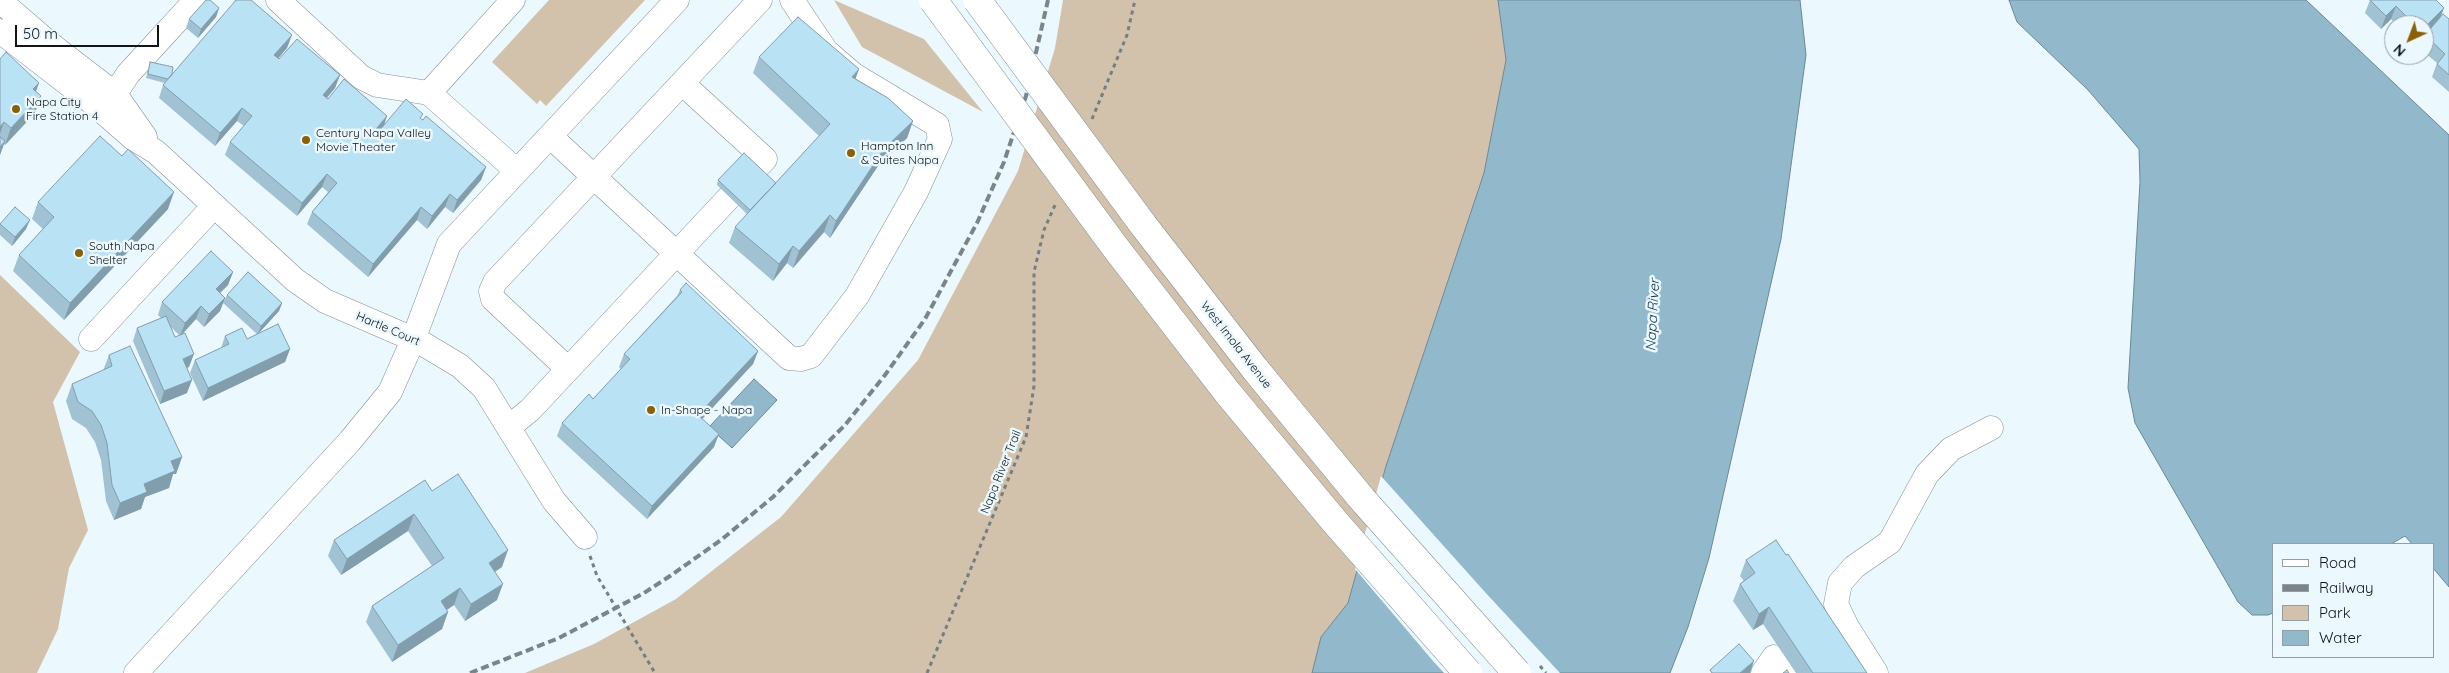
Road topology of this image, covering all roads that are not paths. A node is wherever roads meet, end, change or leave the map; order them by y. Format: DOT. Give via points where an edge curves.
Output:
graph roads {
  1 [pos="0,0"];
  2 [pos="196,0"];
  3 [pos="278,0"];
  4 [pos="512,0"];
  5 [pos="677,0"];
  6 [pos="760,0"];
  7 [pos="792,0"];
  8 [pos="933,0"];
  9 [pos="977,0"];
  10 [pos="0,31"];
  11 [pos="682,83"];
  12 [pos="429,93"];
  13 [pos="115,94"];
  14 [pos="550,136"];
  15 [pos="156,152"];
  16 [pos="517,171"];
  17 [pos="595,177"];
  18 [pos="214,206"];
  19 [pos="676,253"];
  20 [pos="91,338"];
  21 [pos="413,340"];
  22 [pos="568,369"];
  23 [pos="509,427"];
  24 [pos="1991,428"];
  25 [pos="585,537"];
  26 [pos="1528,669"];
  27 [pos="136,673"];
  28 [pos="1468,673"];
  29 [pos="1763,673"];
  30 [pos="1784,673"];
  31 [pos="1876,673"];
  1 -- 13 [label="street, Hartle Court"];
  2 -- 13 [label="street" via="128,74"];
  3 -- 12 [label="street" via="361,77 377,85"];
  4 -- 12 [label="street"];
  5 -- 14 [label="street"];
  6 -- 11 [label="street"];
  7 -- 19 [label="street" via="826,51 854,75 937,125 940,139 916,192 857,296 811,356 801,360 789,358"];
  8 -- 28 [label="main road, bridge" via="1115,248 1227,392 1334,522"];
  9 -- 26 [label="main road, West Imola Avenue, bridge" via="1254,370 1368,506"];
  10 -- 15 [label="street, Hartle Court" via="133,138"];
  11 -- 17 [label="street"];
  11 -- 19 [label="street" via="765,159"];
  12 -- 16 [label="street"];
  13 -- 15 [label="street, Hartle Court"];
  14 -- 16 [label="street"];
  14 -- 17 [label="street"];
  15 -- 18 [label="street, Hartle Court"];
  16 -- 21 [label="street" via="448,244"];
  17 -- 19 [label="street"];
  17 -- 22 [label="street" via="495,282 491,291 493,300"];
  18 -- 20 [label="street"];
  18 -- 21 [label="street, Hartle Court" via="295,280 325,301"];
  19 -- 22 [label="street"];
  21 -- 23 [label="street, Hartle Court" via="440,352 460,366 484,388"];
  21 -- 27 [label="street" via="390,392 350,441"];
  22 -- 23 [label="street" via="530,410"];
  23 -- 25 [label="street, Hartle Court" via="554,501"];
  24 -- 31 [label="street" via="1951,449 1926,474 1890,542 1854,568 1840,583 1836,604"];
  29 -- 30 [label="street" via="1774,657"];
}
